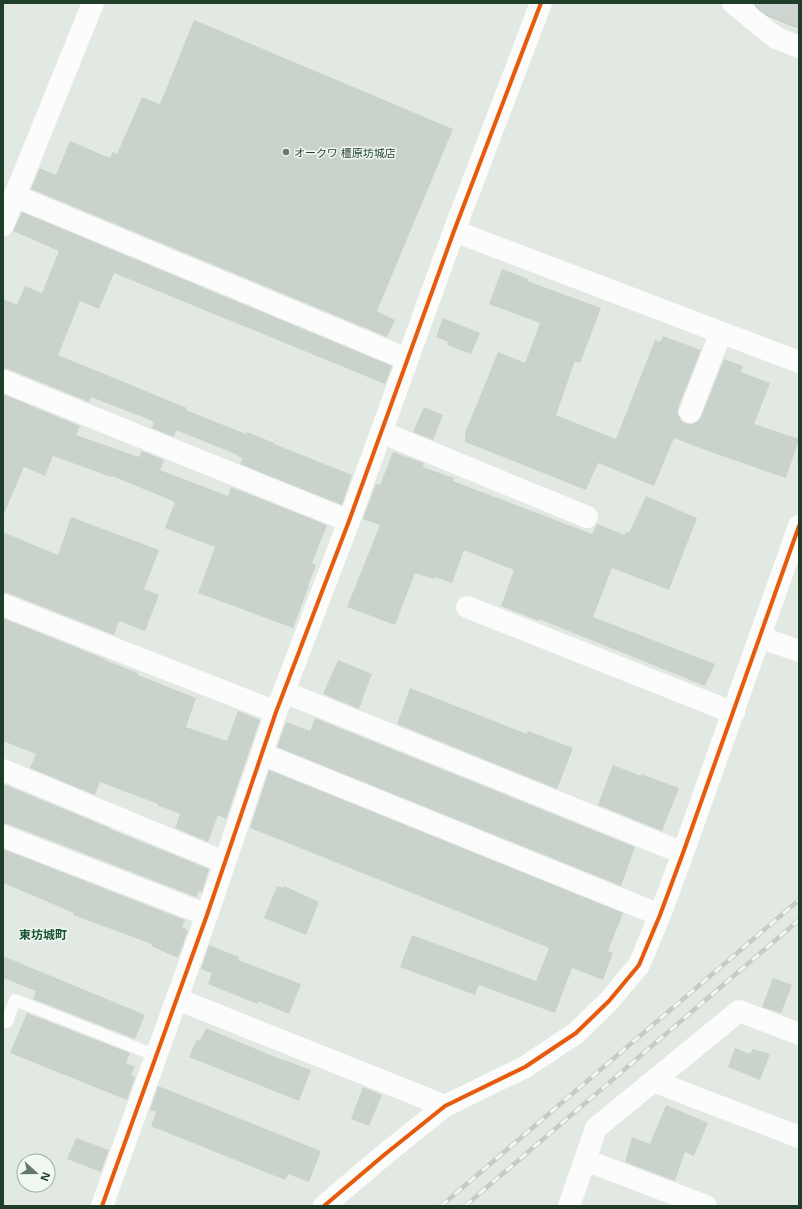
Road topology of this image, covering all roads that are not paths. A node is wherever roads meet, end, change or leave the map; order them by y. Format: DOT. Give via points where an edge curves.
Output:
graph roads {
  1 [pos="93,3"];
  2 [pos="541,3"];
  3 [pos="733,3"];
  4 [pos="767,3"];
  5 [pos="799,16"];
  6 [pos="799,47"];
  7 [pos="15,196"];
  8 [pos="3,225"];
  9 [pos="454,231"];
  10 [pos="720,332"];
  11 [pos="407,359"];
  12 [pos="799,362"];
  13 [pos="3,381"];
  14 [pos="690,412"];
  15 [pos="381,432"];
  16 [pos="586,517"];
  17 [pos="349,521"];
  18 [pos="798,529"];
  19 [pos="3,605"];
  20 [pos="467,607"];
  21 [pos="760,637"];
  22 [pos="799,651"];
  23 [pos="284,692"];
  24 [pos="276,712"];
  25 [pos="734,713"];
  26 [pos="262,754"];
  27 [pos="3,770"];
  28 [pos="3,836"];
  29 [pos="683,853"];
  30 [pos="224,862"];
  31 [pos="207,915"];
  32 [pos="660,915"];
  33 [pos="177,999"];
  34 [pos="7,1022"];
  35 [pos="799,1034"];
  36 [pos="156,1056"];
  37 [pos="654,1081"];
  38 [pos="445,1106"];
  39 [pos="799,1137"];
  40 [pos="586,1160"];
  41 [pos="102,1206"];
  42 [pos="324,1206"];
  43 [pos="569,1206"];
  44 [pos="706,1206"];
  1 -- 7 [label="street"];
  2 -- 9 [label="street"];
  3 -- 6 [label="street" via="776,38"];
  4 -- 5 [label="main road"];
  7 -- 8 [label="street"];
  7 -- 11 [label="street"];
  9 -- 10 [label="street"];
  9 -- 11 [label="street"];
  10 -- 12 [label="street"];
  10 -- 14 [label="street"];
  11 -- 15 [label="street"];
  13 -- 17 [label="street"];
  15 -- 16 [label="street"];
  15 -- 17 [label="street"];
  17 -- 23 [label="street"];
  18 -- 21 [label="street"];
  19 -- 24 [label="street"];
  20 -- 25 [label="street"];
  21 -- 22 [label="street"];
  21 -- 25 [label="street"];
  23 -- 24 [label="street"];
  23 -- 29 [label="street"];
  24 -- 26 [label="street"];
  25 -- 29 [label="street"];
  26 -- 30 [label="street"];
  26 -- 32 [label="street"];
  27 -- 30 [label="street"];
  28 -- 31 [label="street"];
  29 -- 32 [label="street"];
  30 -- 31 [label="street"];
  31 -- 33 [label="street"];
  32 -- 38 [label="street" via="639,965 609,1001 576,1033 525,1067"];
  33 -- 36 [label="street"];
  33 -- 38 [label="street"];
  34 -- 36 [label="lane" via="16,1000"];
  35 -- 37 [label="street" via="739,1011"];
  36 -- 41 [label="street"];
  37 -- 39 [label="street"];
  37 -- 40 [label="street" via="596,1128"];
  38 -- 42 [label="street"];
  40 -- 43 [label="street"];
  40 -- 44 [label="street"];
}
